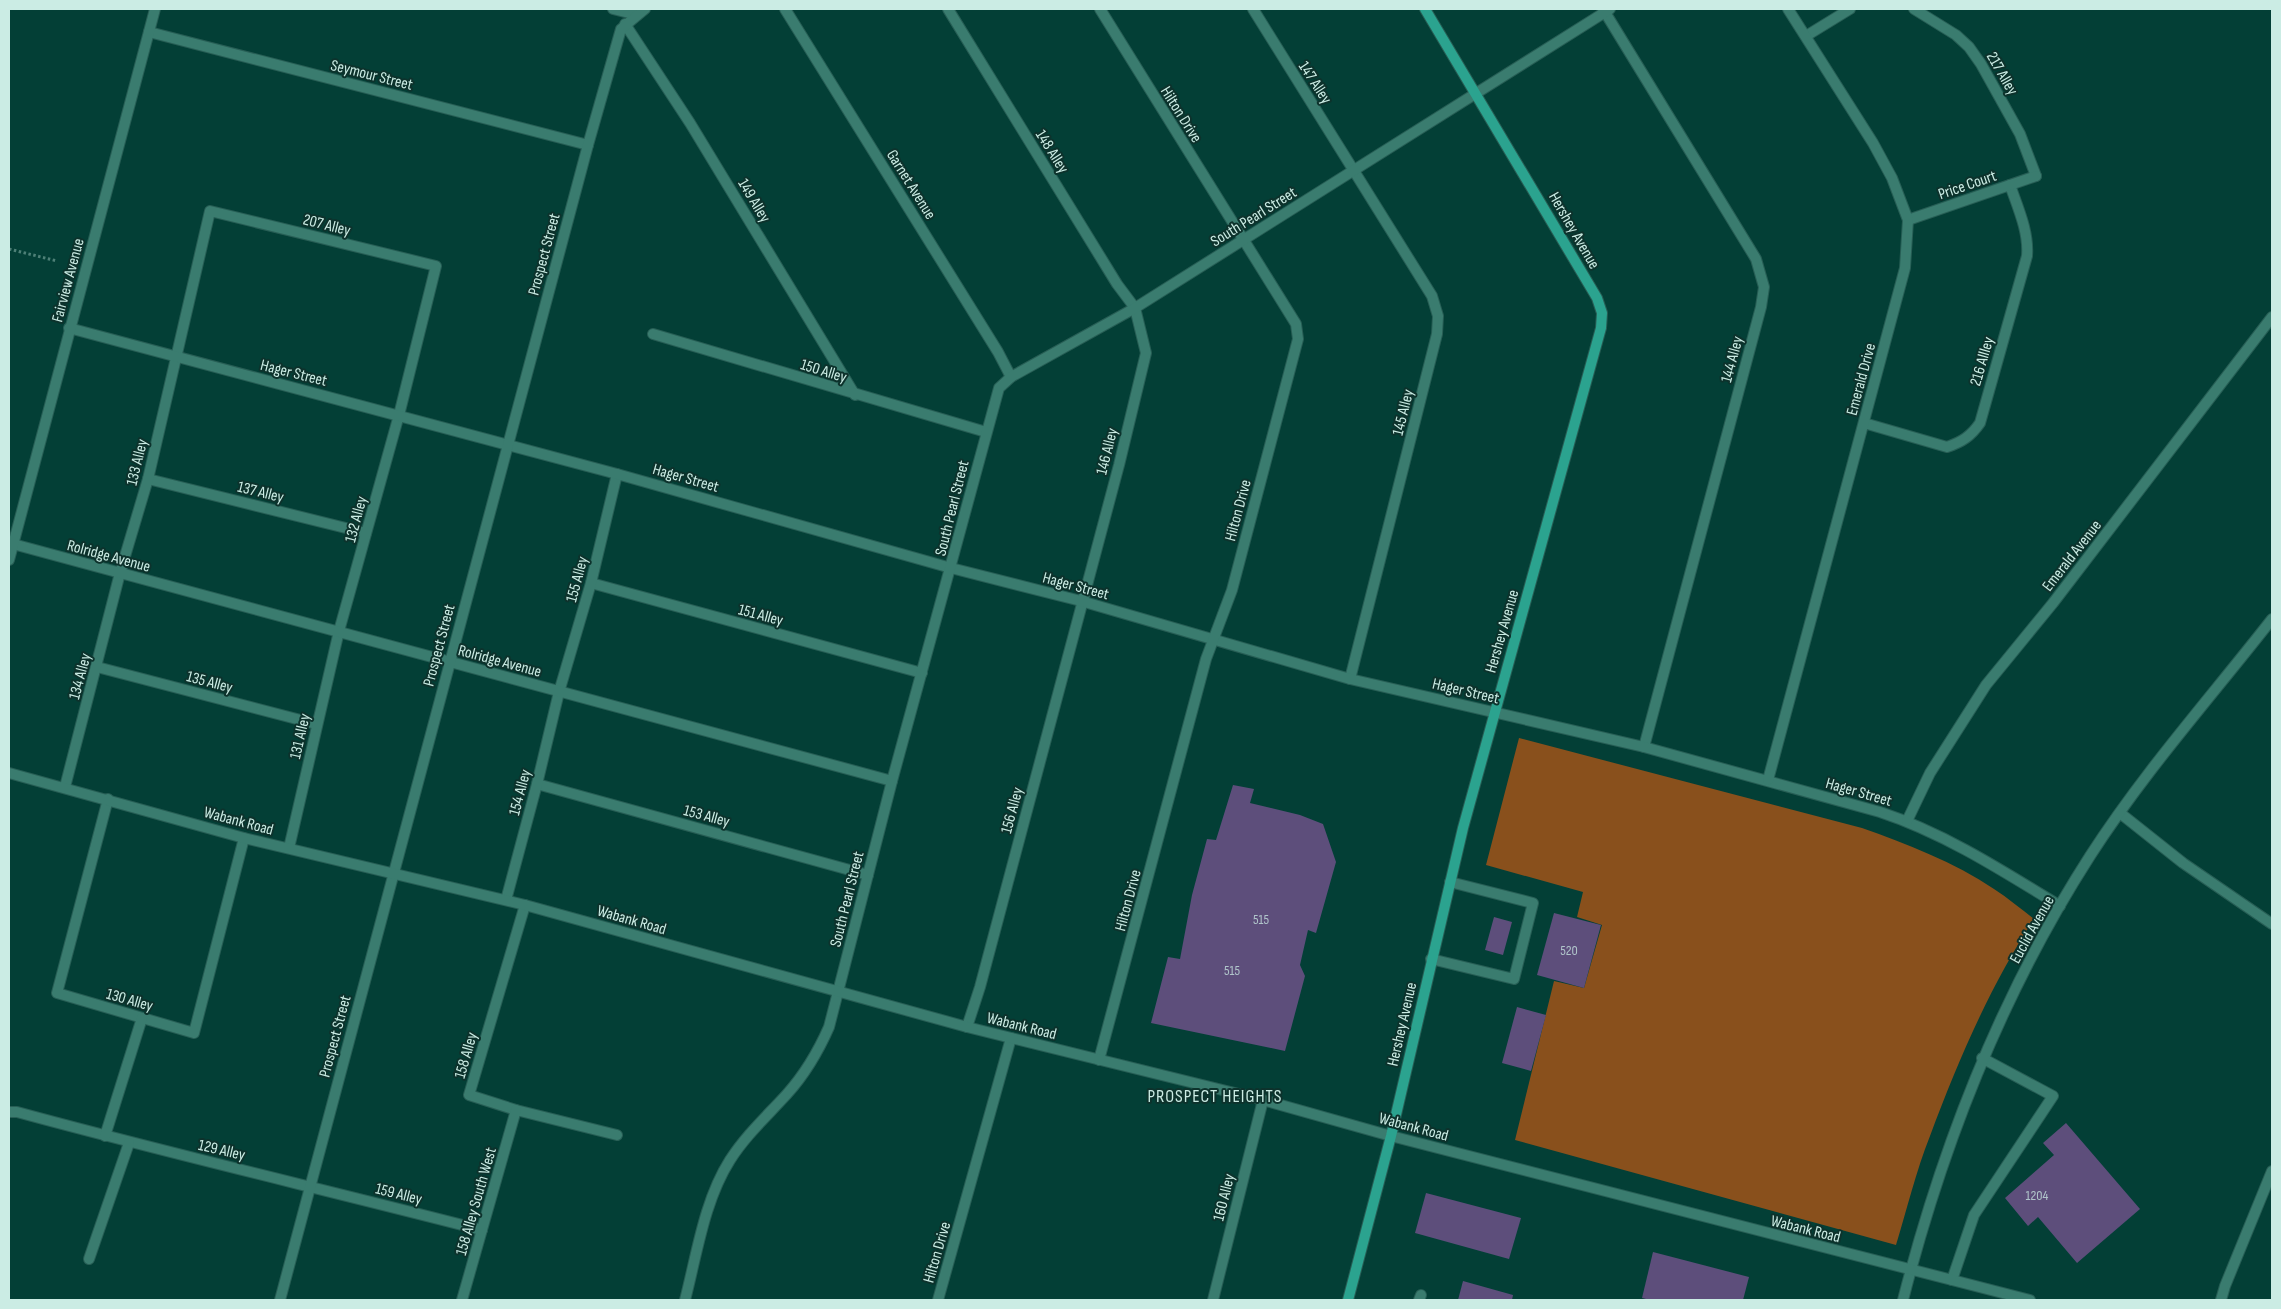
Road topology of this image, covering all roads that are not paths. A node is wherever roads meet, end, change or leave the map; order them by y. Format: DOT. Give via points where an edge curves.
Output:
graph roads {
  1 [pos="155,9"];
  2 [pos="614,9"];
  3 [pos="785,9"];
  4 [pos="948,9"];
  5 [pos="1100,9"];
  6 [pos="1253,9"];
  7 [pos="1425,9"];
  8 [pos="1788,9"];
  9 [pos="1850,9"];
  10 [pos="1914,9"];
  11 [pos="1606,10"];
  12 [pos="641,12"];
  13 [pos="625,24"];
  14 [pos="149,32"];
  15 [pos="1806,36"];
  16 [pos="1477,92"];
  17 [pos="588,145"];
  18 [pos="1355,171"];
  19 [pos="2036,176"];
  20 [pos="2010,184"];
  21 [pos="1908,220"];
  22 [pos="1242,240"];
  23 [pos="1135,308"];
  24 [pos="2272,317"];
  25 [pos="69,328"];
  26 [pos="653,334"];
  27 [pos="176,358"];
  28 [pos="1011,377"];
  29 [pos="856,395"];
  30 [pos="399,415"];
  31 [pos="1864,423"];
  32 [pos="986,432"];
  33 [pos="508,444"];
  34 [pos="617,474"];
  35 [pos="148,479"];
  36 [pos="366,533"];
  37 [pos="13,544"];
  38 [pos="9,560"];
  39 [pos="951,568"];
  40 [pos="120,573"];
  41 [pos="591,583"];
  42 [pos="1081,601"];
  43 [pos="2272,619"];
  44 [pos="339,631"];
  45 [pos="1214,638"];
  46 [pos="449,661"];
  47 [pos="97,667"];
  48 [pos="922,674"];
  49 [pos="1350,679"];
  50 [pos="559,692"];
  51 [pos="1494,712"];
  52 [pos="316,724"];
  53 [pos="1644,747"];
  54 [pos="9,773"];
  55 [pos="1768,780"];
  56 [pos="892,781"];
  57 [pos="537,784"];
  58 [pos="65,787"];
  59 [pos="108,799"];
  60 [pos="2120,813"];
  61 [pos="1907,821"];
  62 [pos="244,838"];
  63 [pos="289,848"];
  64 [pos="393,872"];
  65 [pos="868,874"];
  66 [pos="1450,882"];
  67 [pos="506,900"];
  68 [pos="524,905"];
  69 [pos="2060,906"];
  70 [pos="2272,924"];
  71 [pos="1431,959"];
  72 [pos="838,993"];
  73 [pos="142,1018"];
  74 [pos="967,1027"];
  75 [pos="1011,1038"];
  76 [pos="1982,1058"];
  77 [pos="1099,1060"];
  78 [pos="1263,1100"];
  79 [pos="516,1110"];
  80 [pos="9,1112"];
  81 [pos="617,1135"];
  82 [pos="105,1136"];
  83 [pos="1391,1136"];
  84 [pos="129,1143"];
  85 [pos="2272,1171"];
  86 [pos="309,1185"];
  87 [pos="482,1230"];
  88 [pos="90,1259"];
  89 [pos="1911,1269"];
  90 [pos="1952,1280"];
  91 [pos="280,1300"];
  92 [pos="462,1300"];
  93 [pos="685,1300"];
  94 [pos="938,1300"];
  95 [pos="1213,1300"];
  96 [pos="1348,1300"];
  97 [pos="1903,1300"];
  98 [pos="2030,1300"];
  99 [pos="2221,1300"];
  1 -- 14 [label="street, Fairview Avenue"];
  2 -- 12 [label="street"];
  3 -- 28 [label="street, Garnet Avenue"];
  4 -- 23 [label="street, 148 Alley" via="1117,284"];
  5 -- 22 [label="street, Hilton Drive"];
  6 -- 18 [label="street, 147 Alley"];
  7 -- 16 [label="main road, Hershey Avenue"];
  8 -- 15 [label="street, Emerald Drive"];
  9 -- 15 [label="street"];
  10 -- 19 [label="street, 217 Alley" via="1956,35 1982,64 2020,134"];
  11 -- 16 [label="street, South Pearl Street"];
  11 -- 53 [label="street, 144 Alley" via="1756,259 1764,287"];
  12 -- 13 [label="street, Prospect Street"];
  13 -- 17 [label="street, Prospect Street"];
  13 -- 29 [label="street, 149 Alley" via="690,123"];
  14 -- 17 [label="street, Seymour Street"];
  14 -- 25 [label="street, Fairview Avenue"];
  15 -- 21 [label="street, Emerald Drive" via="1873,143 1892,178"];
  16 -- 18 [label="street, South Pearl Street"];
  16 -- 51 [label="main road, Hershey Avenue" via="1598,298 1602,313 1601,328"];
  17 -- 33 [label="street, Prospect Street"];
  18 -- 22 [label="street, South Pearl Street"];
  18 -- 49 [label="street, 145 Alley" via="1432,296 1438,316 1437,334"];
  19 -- 20 [label="street, Price Court"];
  20 -- 21 [label="street, Price Court"];
  20 -- 31 [label="street, 216 Allley" via="2023,222 2027,256 1980,423 1961,442 1947,447"];
  21 -- 31 [label="street, Emerald Drive" via="1906,268"];
  22 -- 23 [label="street, South Pearl Street"];
  22 -- 45 [label="street, Hilton Drive" via="1296,324 1298,339 1232,590"];
  23 -- 28 [label="street, South Pearl Street"];
  23 -- 42 [label="street, 146 Alley" via="1146,353"];
  24 -- 61 [label="street, Emerald Avenue" via="2053,603 1986,685 1930,773"];
  25 -- 27 [label="street, Hager Street"];
  25 -- 37 [label="street, Fairview Avenue"];
  26 -- 29 [label="street, 150 Alley"];
  27 -- 30 [label="street, Hager Street"];
  27 -- 30 [label="street, 207 Alley" via="210,211 436,266"];
  27 -- 35 [label="street, 133 Alley"];
  28 -- 32 [label="street, South Pearl Street" via="999,388"];
  29 -- 32 [label="street, 150 Alley"];
  30 -- 33 [label="street, Hager Street"];
  30 -- 36 [label="street, 132 Alley"];
  31 -- 55 [label="street, Emerald Drive"];
  32 -- 39 [label="street, South Pearl Street"];
  33 -- 34 [label="street, Hager Street"];
  33 -- 46 [label="street, Prospect Street"];
  34 -- 39 [label="street, Hager Street"];
  34 -- 41 [label="street, 155 Alley"];
  35 -- 36 [label="street, 137 Alley"];
  35 -- 40 [label="street, 133 Alley"];
  36 -- 44 [label="street, 132 Alley"];
  37 -- 38 [label="street, Fairview Avenue"];
  37 -- 40 [label="street, Rolridge Avenue"];
  39 -- 42 [label="street, Hager Street"];
  39 -- 48 [label="street, South Pearl Street"];
  40 -- 44 [label="street, Rolridge Avenue"];
  40 -- 47 [label="street, 134 Alley"];
  41 -- 48 [label="street, 151 Alley"];
  41 -- 50 [label="street, 155 Alley"];
  42 -- 45 [label="street, Hager Street"];
  42 -- 74 [label="street, 156 Alley"];
  43 -- 60 [label="street, Euclid Avenue"];
  44 -- 46 [label="street, Rolridge Avenue"];
  44 -- 52 [label="street, 131 Alley"];
  45 -- 49 [label="street, Hager Street"];
  45 -- 77 [label="street, Hilton Drive"];
  46 -- 50 [label="street, Rolridge Avenue"];
  46 -- 64 [label="street, Prospect Street"];
  47 -- 52 [label="street, 135 Alley"];
  47 -- 58 [label="street, 134 Alley"];
  48 -- 56 [label="street, South Pearl Street"];
  49 -- 51 [label="street, Hager Street"];
  50 -- 56 [label="street, Rolridge Avenue"];
  50 -- 57 [label="street, 154 Alley"];
  51 -- 53 [label="street, Hager Street"];
  51 -- 66 [label="main road, Hershey Avenue"];
  52 -- 63 [label="street, 131 Alley"];
  53 -- 55 [label="street, Hager Street"];
  54 -- 58 [label="street, Wabank Road"];
  55 -- 61 [label="street, Hager Street"];
  56 -- 65 [label="street, South Pearl Street"];
  57 -- 65 [label="street, 153 Alley"];
  57 -- 67 [label="street, 154 Alley"];
  58 -- 59 [label="street, Wabank Road"];
  59 -- 62 [label="street, Wabank Road"];
  59 -- 73 [label="street, 130 Alley" via="57,994"];
  60 -- 69 [label="street, Euclid Avenue"];
  60 -- 70 [label="street" via="2183,863"];
  61 -- 69 [label="street, Hager Street" via="1971,853"];
  62 -- 63 [label="street, Wabank Road"];
  62 -- 73 [label="street, 130 Alley" via="194,1034"];
  63 -- 64 [label="street, Wabank Road"];
  64 -- 67 [label="street, Wabank Road"];
  64 -- 86 [label="street, Prospect Street"];
  65 -- 72 [label="street, South Pearl Street"];
  66 -- 71 [label="main road, Hershey Avenue"];
  66 -- 71 [label="street" via="1533,903 1514,979"];
  67 -- 68 [label="street, Wabank Road"];
  68 -- 72 [label="street, Wabank Road"];
  68 -- 79 [label="street, 158 Alley" via="469,1095"];
  69 -- 76 [label="street, Euclid Avenue" via="2012,993"];
  71 -- 83 [label="main road, Hershey Avenue"];
  72 -- 74 [label="street, Wabank Road"];
  72 -- 93 [label="street, South Pearl Street" via="818,1052 788,1093 749,1133 722,1173 711,1200"];
  73 -- 82 [label="street"];
  74 -- 75 [label="street, Wabank Road"];
  75 -- 77 [label="street, Wabank Road"];
  75 -- 94 [label="street, Hilton Drive"];
  76 -- 89 [label="street, Euclid Avenue" via="1945,1154"];
  76 -- 90 [label="street" via="2053,1096 1974,1215"];
  77 -- 78 [label="street, Wabank Road"];
  78 -- 83 [label="street, Wabank Road"];
  78 -- 95 [label="street, 160 Alley"];
  79 -- 81 [label="street, 158 Alley"];
  79 -- 87 [label="street, 158 Alley South West"];
  80 -- 82 [label="street, 129 Alley"];
  82 -- 84 [label="street, 129 Alley"];
  83 -- 89 [label="street, Wabank Road"];
  83 -- 96 [label="main road, Hershey Avenue"];
  84 -- 86 [label="street, 129 Alley"];
  84 -- 88 [label="street"];
  85 -- 99 [label="street"];
  86 -- 87 [label="street, 159 Alley"];
  86 -- 91 [label="street, Prospect Street"];
  87 -- 92 [label="street, 158 Alley South West"];
  89 -- 90 [label="street, Wabank Road"];
  89 -- 97 [label="street, Euclid Avenue"];
  90 -- 98 [label="street, Wabank Road"];
}
